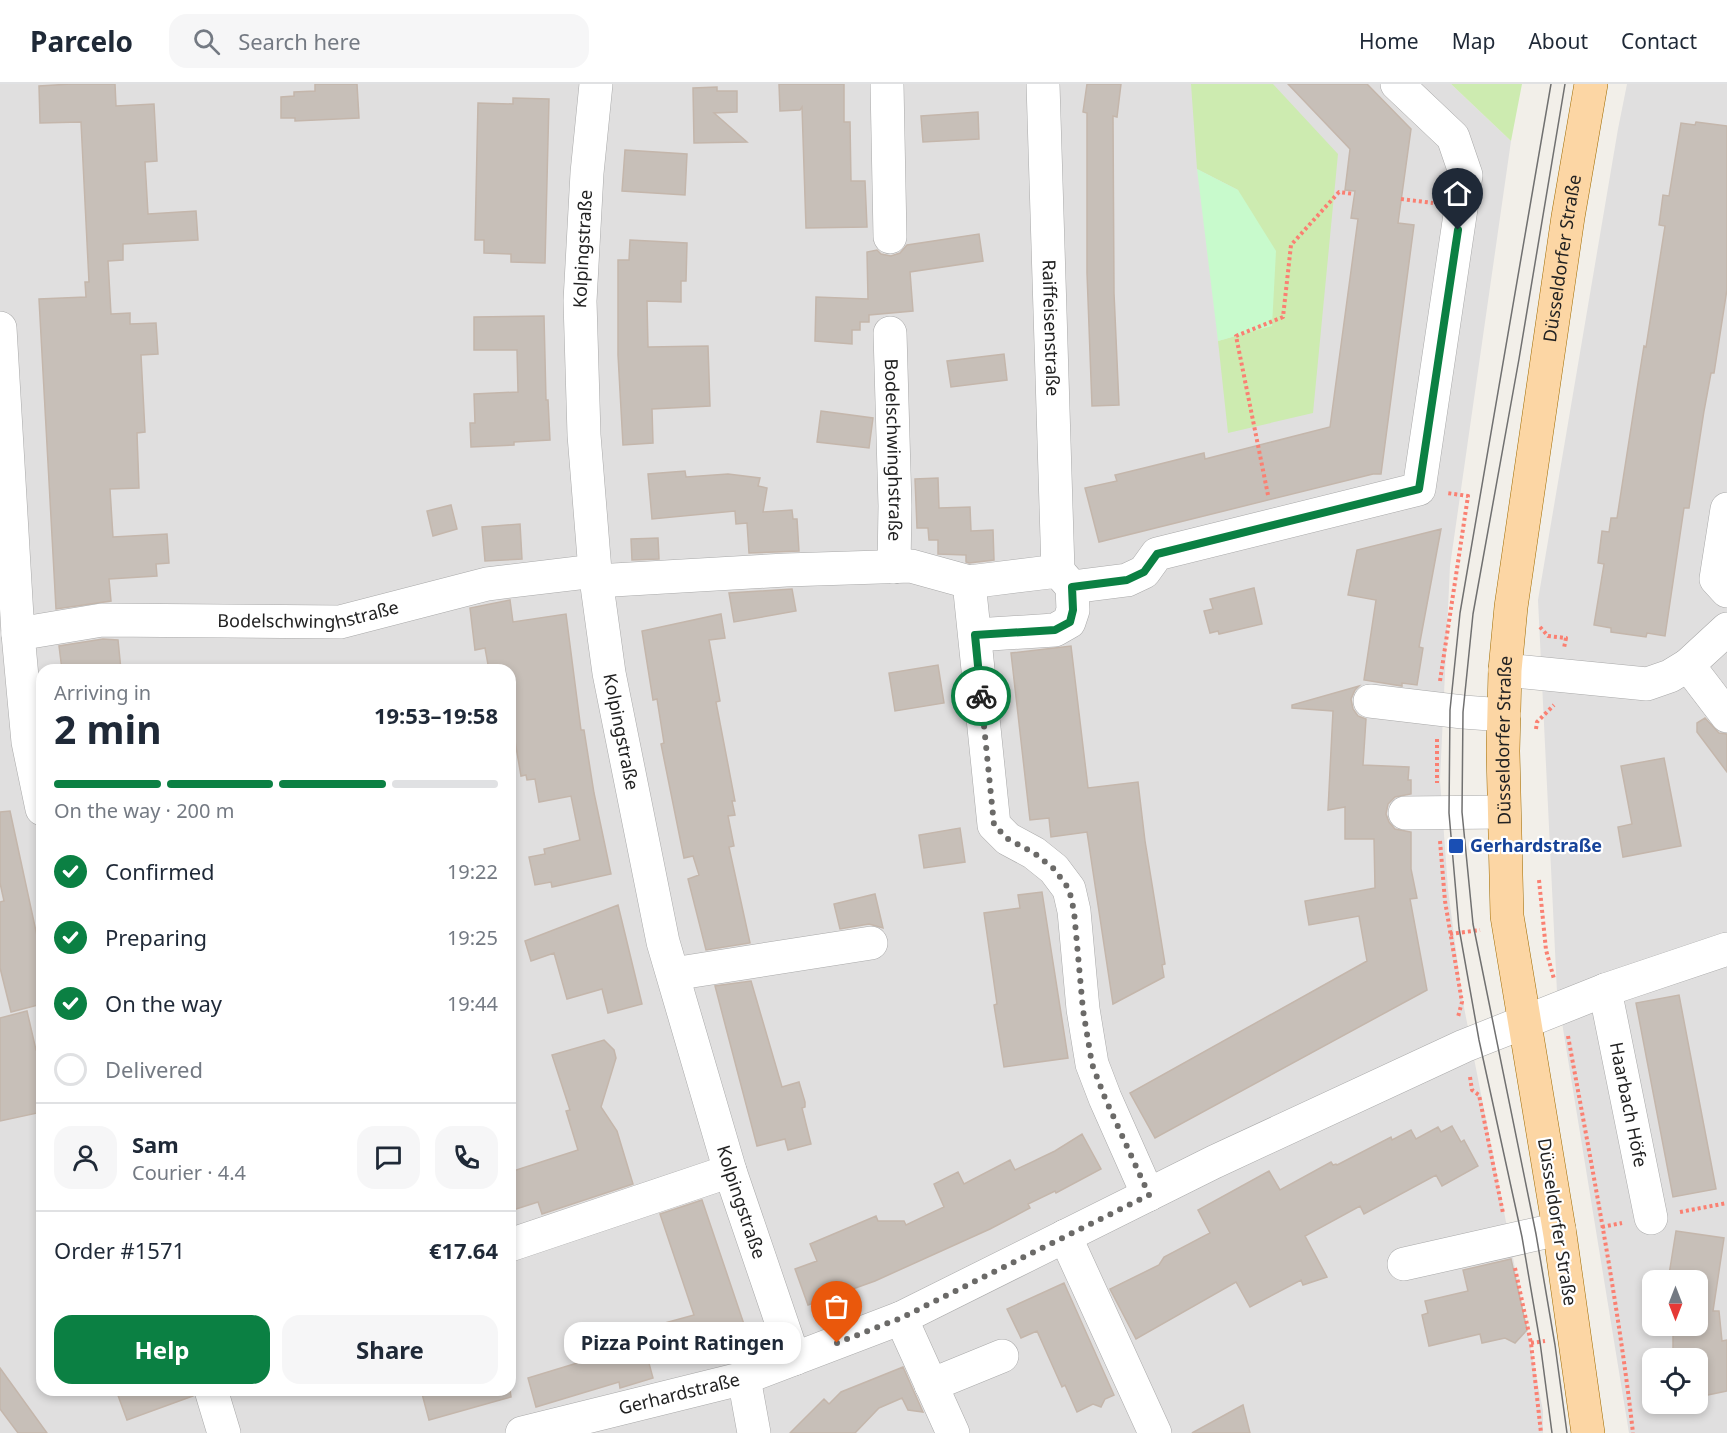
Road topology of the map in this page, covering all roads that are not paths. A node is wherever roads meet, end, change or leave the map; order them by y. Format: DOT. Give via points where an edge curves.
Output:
graph roads {
  1 [pos="596,84"];
  2 [pos="887,84"];
  3 [pos="1043,84"];
  4 [pos="1397,84"];
  5 [pos="1591,84"];
  6 [pos="890,237"];
  7 [pos="0,328"];
  8 [pos="890,333"];
  9 [pos="1727,509"];
  10 [pos="894,567"];
  11 [pos="596,576"];
  12 [pos="1065,579"];
  13 [pos="969,582"];
  14 [pos="1727,591"];
  15 [pos="11,613"];
  16 [pos="1727,629"];
  17 [pos="975,635"];
  18 [pos="1688,665"];
  19 [pos="1505,670"];
  20 [pos="1370,701"];
  21 [pos="1504,715"];
  22 [pos="1727,716"];
  23 [pos="36,780"];
  24 [pos="1503,812"];
  25 [pos="1405,813"];
  26 [pos="871,943"];
  27 [pos="1727,949"];
  28 [pos="673,974"];
  29 [pos="1605,990"];
  30 [pos="1525,1024"];
  31 [pos="730,1171"];
  32 [pos="1149,1195"];
  33 [pos="1651,1218"];
  34 [pos="1559,1229"];
  35 [pos="1065,1236"];
  36 [pos="516,1243"];
  37 [pos="1404,1264"];
  38 [pos="901,1318"];
  39 [pos="1002,1356"];
  40 [pos="794,1359"];
  41 [pos="744,1378"];
  42 [pos="931,1385"];
  43 [pos="213,1396"];
  44 [pos="224,1433"];
  45 [pos="522,1433"];
  46 [pos="754,1433"];
  47 [pos="953,1433"];
  48 [pos="1155,1433"];
  49 [pos="1588,1433"];
  1 -- 11 [label="street, Kolpingstraße" via="580,301 584,435"];
  2 -- 6 [label="street"];
  3 -- 12 [label="street, Raiffeisenstraße"];
  4 -- 12 [label="street, Bodelschwinghstraße" via="1453,137 1466,176 1419,489 1157,554 1144,572 1127,580"];
  5 -- 19 [label="main road, Düsseldorfer Straße" via="1527,491"];
  7 -- 15 [label="street"];
  8 -- 10 [label="street, Bodelschwinghstraße"];
  9 -- 14 [label="street" via="1716,579"];
  10 -- 11 [label="street, Bodelschwinghstraße"];
  10 -- 13 [label="street, Bodelschwinghstraße" via="925,568"];
  11 -- 15 [label="street, Bodelschwinghstraße" via="487,584 340,622 102,620"];
  11 -- 28 [label="street, Kolpingstraße" via="609,673 663,942"];
  12 -- 13 [label="street, Bodelschwinghstraße"];
  12 -- 17 [label="street, Raiffeisenstraße" via="1073,610 1070,622 1055,630"];
  13 -- 17 [label="street"];
  15 -- 23 [label="street"];
  16 -- 18 [label="street"];
  17 -- 32 [label="street" via="994,825 1008,839 1054,869 1069,889 1092,1064"];
  18 -- 19 [label="street" via="1647,684"];
  18 -- 22 [label="street"];
  19 -- 21 [label="main road, Düsseldorfer Straße"];
  20 -- 21 [label="street"];
  21 -- 24 [label="main road, Düsseldorfer Straße"];
  24 -- 25 [label="street"];
  24 -- 30 [label="main road, Düsseldorfer Straße" via="1507,916"];
  26 -- 28 [label="street"];
  27 -- 29 [label="street"];
  28 -- 31 [label="street, Kolpingstraße"];
  29 -- 30 [label="street"];
  29 -- 33 [label="street, Haarbach Höfe"];
  30 -- 32 [label="street, Gerhardstraße" via="1464,1046"];
  30 -- 34 [label="main road, Düsseldorfer Straße"];
  31 -- 36 [label="street"];
  31 -- 40 [label="street, Kolpingstraße"];
  32 -- 35 [label="street, Gerhardstraße"];
  34 -- 37 [label="street"];
  34 -- 49 [label="main road, Düsseldorfer Straße"];
  35 -- 38 [label="street, Gerhardstraße"];
  35 -- 48 [label="street"];
  38 -- 40 [label="street, Gerhardstraße"];
  38 -- 42 [label="street"];
  39 -- 42 [label="street"];
  40 -- 41 [label="street, Gerhardstraße"];
  41 -- 45 [label="street, Gerhardstraße"];
  41 -- 46 [label="street"];
  42 -- 47 [label="street"];
  43 -- 44 [label="street"];
}
